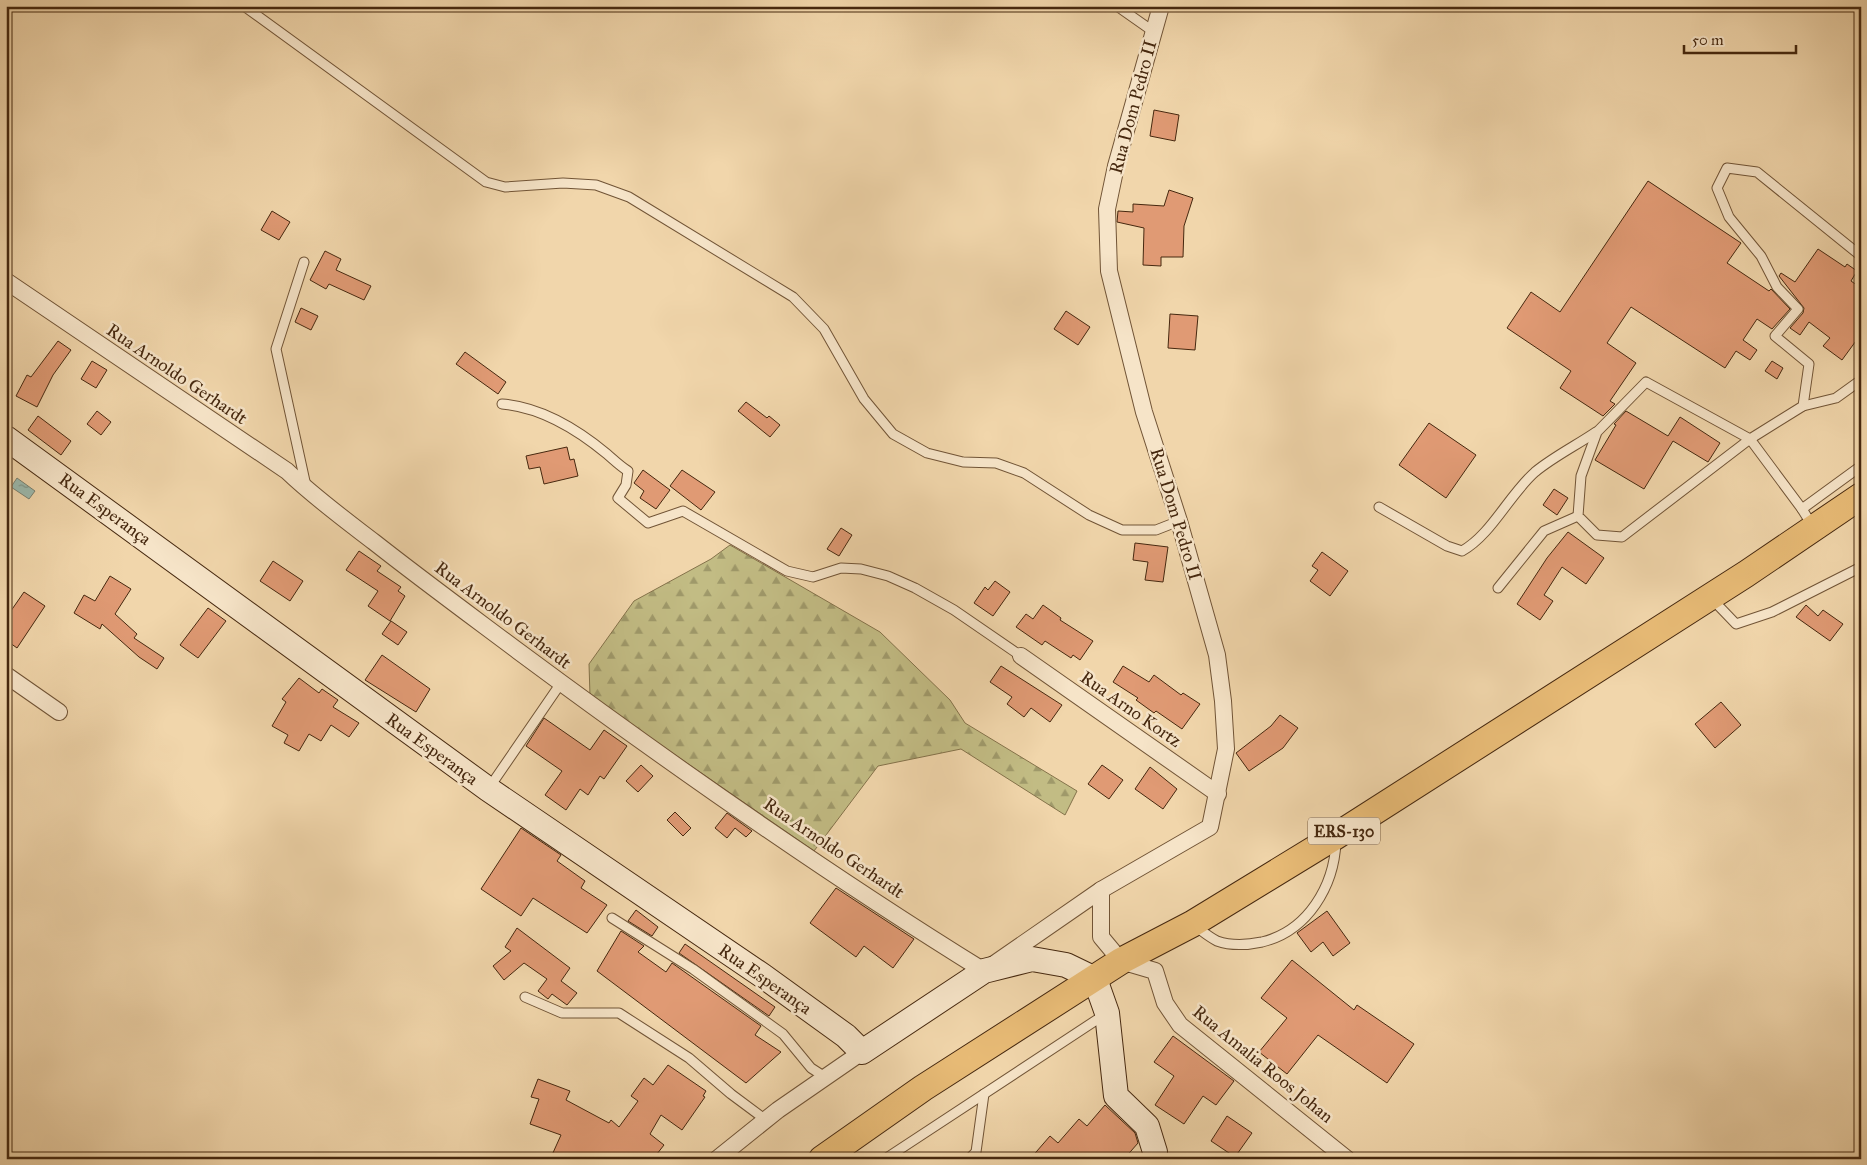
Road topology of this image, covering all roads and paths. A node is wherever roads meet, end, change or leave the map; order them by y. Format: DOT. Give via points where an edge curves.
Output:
graph roads {
  1 [pos="244,6"];
  2 [pos="1117,6"];
  3 [pos="1161,6"];
  4 [pos="1154,32"];
  5 [pos="1861,256"];
  6 [pos="304,262"];
  7 [pos="6,281"];
  8 [pos="1861,380"];
  9 [pos="502,404"];
  10 [pos="1803,406"];
  11 [pos="1597,432"];
  12 [pos="6,438"];
  13 [pos="1750,439"];
  14 [pos="1861,466"];
  15 [pos="308,491"];
  16 [pos="1861,496"];
  17 [pos="1379,507"];
  18 [pos="1578,516"];
  19 [pos="1808,518"];
  20 [pos="1179,520"];
  21 [pos="1861,567"];
  22 [pos="1498,588"];
  23 [pos="1710,597"];
  24 [pos="1021,656"];
  25 [pos="6,675"];
  26 [pos="561,683"];
  27 [pos="59,712"];
  28 [pos="488,789"];
  29 [pos="1218,794"];
  30 [pos="1336,836"];
  31 [pos="1101,890"];
  32 [pos="612,918"];
  33 [pos="1192,924"];
  34 [pos="1121,961"];
  35 [pos="984,971"];
  36 [pos="1095,979"];
  37 [pos="525,997"];
  38 [pos="1107,1013"];
  39 [pos="862,1052"];
  40 [pos="826,1077"];
  41 [pos="984,1094"];
  42 [pos="766,1120"];
  43 [pos="720,1158"];
  44 [pos="825,1158"];
  45 [pos="885,1159"];
  46 [pos="969,1159"];
  47 [pos="1154,1159"];
  48 [pos="1347,1159"];
  1 -- 20 [label="lane" via="486,182 505,187 563,183 596,185 629,197 793,298 824,329 875,413 893,434 918,448 963,462 996,463 1024,474 1089,515 1122,530 1156,530"];
  2 -- 4 [label="lane"];
  3 -- 4 [label="street, Rua Dom Pedro II"];
  4 -- 20 [label="street, Rua Dom Pedro II" via="1107,209 1109,271 1144,412"];
  5 -- 10 [label="lane" via="1757,172 1727,168 1717,188 1729,217 1761,256 1777,286 1798,309 1775,336 1809,364"];
  6 -- 15 [label="lane" via="276,349"];
  7 -- 15 [label="street, Rua Arnoldo Gerhardt" via="287,472"];
  8 -- 10 [label="lane" via="1836,398"];
  9 -- 24 [label="lane" via="522,406 536,412 607,453 628,471 626,485 618,498 648,523 683,511 787,571 813,577 841,568 862,569 888,576 954,610"];
  10 -- 13 [label="lane"];
  11 -- 13 [label="lane" via="1646,382"];
  11 -- 17 [label="lane" via="1536,472 1500,511 1478,542 1462,551 1446,546"];
  11 -- 18 [label="lane" via="1581,476"];
  12 -- 28 [label="street, Rua Esperança"];
  13 -- 18 [label="lane" via="1622,537 1597,535"];
  13 -- 19 [label="lane"];
  14 -- 19 [label="lane"];
  15 -- 26 [label="street, Rua Arnoldo Gerhardt"];
  16 -- 19 [label="main road, ERS-130"];
  18 -- 22 [label="lane" via="1544,532"];
  19 -- 23 [label="main road, ERS-130"];
  20 -- 29 [label="street, Rua Dom Pedro II" via="1218,665 1226,749"];
  21 -- 23 [label="lane" via="1772,612 1736,624"];
  23 -- 30 [label="main road, ERS-130"];
  24 -- 29 [label="street, Rua Arno Kortz"];
  25 -- 27 [label="street"];
  26 -- 28 [label="lane"];
  26 -- 35 [label="street, Rua Arnoldo Gerhardt" via="779,835"];
  28 -- 39 [label="street, Rua Esperança" via="763,976 846,1036"];
  29 -- 31 [label="street, Rua Dom Pedro II" via="1210,827"];
  30 -- 33 [label="main road, ERS-130"];
  30 -- 33 [label="lane" via="1335,863 1323,893 1301,922 1276,938 1246,946 1217,941"];
  31 -- 34 [label="street" via="1102,937"];
  31 -- 35 [label="street, Rua Dom Pedro II"];
  32 -- 40 [label="lane" via="693,969 782,1034 811,1068"];
  33 -- 34 [label="main road, ERS-130"];
  34 -- 36 [label="main road, ERS-130"];
  34 -- 48 [label="street, Rua Amalia Roos Johan" via="1155,970 1165,1003 1180,1025"];
  35 -- 36 [label="street" via="1032,959 1066,965"];
  35 -- 39 [label="street"];
  36 -- 38 [label="street"];
  36 -- 44 [label="main road, ERS-130" via="923,1088"];
  37 -- 42 [label="lane" via="562,1013 619,1013 689,1058"];
  38 -- 41 [label="lane"];
  38 -- 47 [label="street" via="1116,1096 1147,1126"];
  39 -- 40 [label="street"];
  40 -- 42 [label="street"];
  41 -- 45 [label="lane"];
  41 -- 46 [label="lane" via="976,1152"];
  42 -- 43 [label="street"];
}
